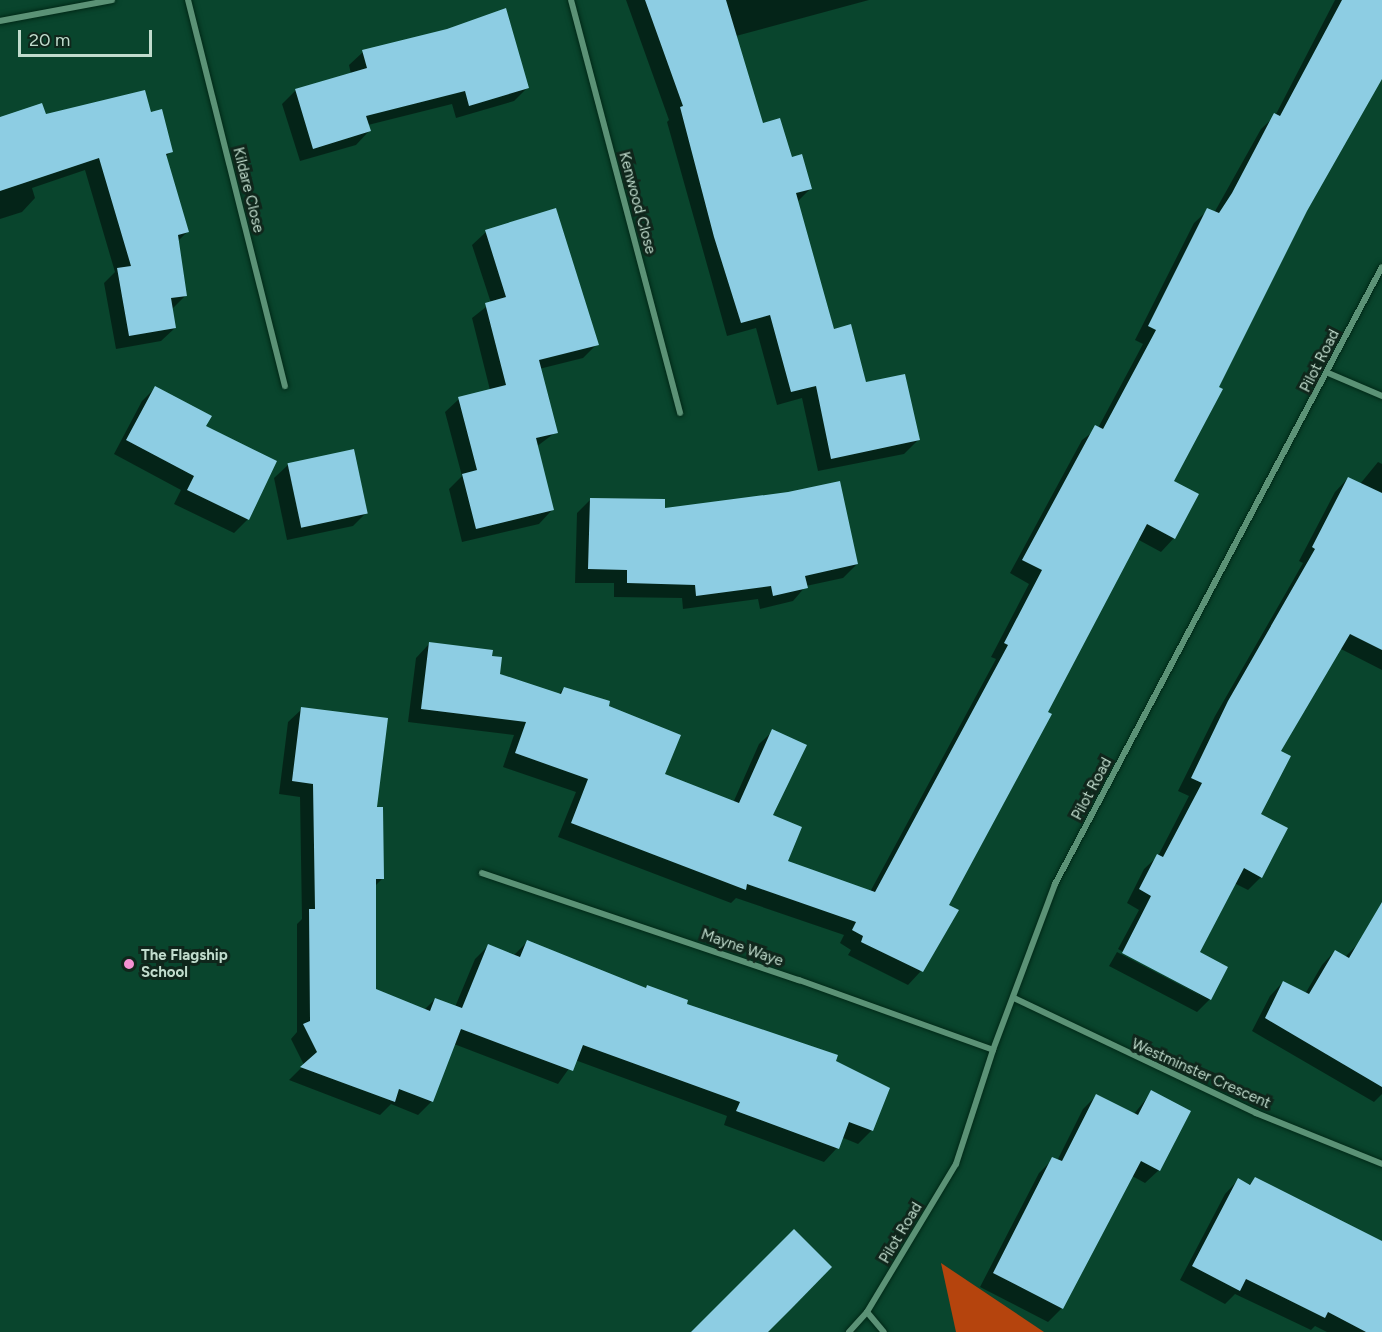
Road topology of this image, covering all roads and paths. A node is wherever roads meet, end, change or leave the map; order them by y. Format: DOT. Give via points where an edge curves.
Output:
graph roads {
  1 [pos="112,0"];
  2 [pos="188,0"];
  3 [pos="572,0"];
  4 [pos="0,21"];
  5 [pos="1382,267"];
  6 [pos="1328,373"];
  7 [pos="285,386"];
  8 [pos="1382,396"];
  9 [pos="680,413"];
  10 [pos="482,873"];
  11 [pos="1014,998"];
  12 [pos="993,1050"];
  13 [pos="1382,1164"];
  14 [pos="867,1312"];
  15 [pos="849,1332"];
  16 [pos="884,1332"];
  1 -- 4 [label="street"];
  2 -- 7 [label="street, Kildare Close"];
  3 -- 9 [label="street, Kenwood Close"];
  5 -- 6 [label="street, Pilot Road"];
  6 -- 8 [label="street"];
  6 -- 11 [label="street, Pilot Road" via="1054,884"];
  10 -- 12 [label="street, Mayne Waye"];
  11 -- 12 [label="street, Pilot Road"];
  11 -- 13 [label="street, Westminster Crescent" via="1256,1113"];
  12 -- 14 [label="street, Pilot Road" via="956,1164"];
  14 -- 15 [label="street, Pilot Road"];
  14 -- 16 [label="street"];
}
